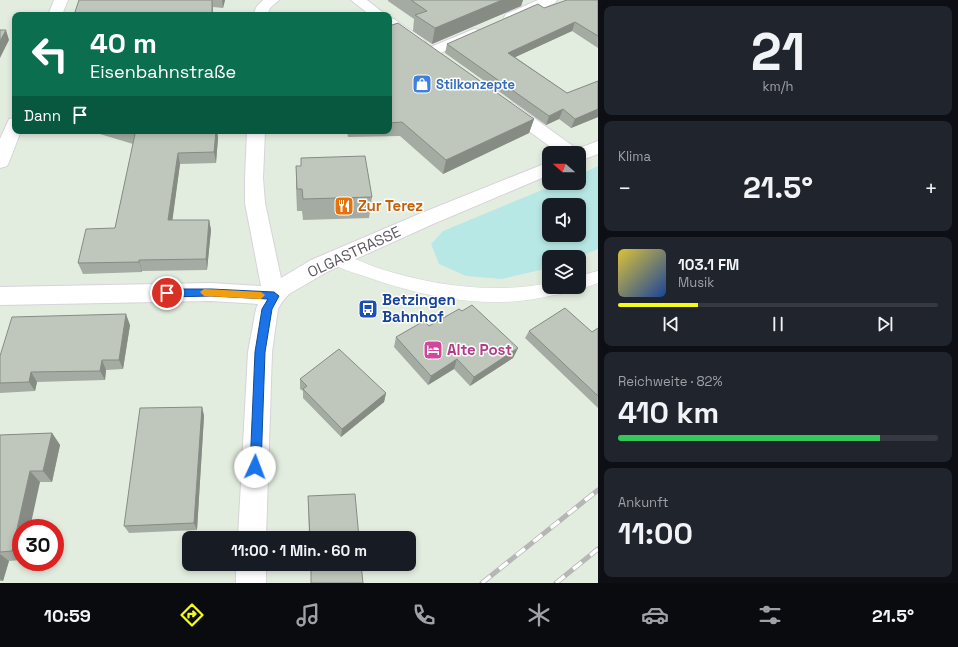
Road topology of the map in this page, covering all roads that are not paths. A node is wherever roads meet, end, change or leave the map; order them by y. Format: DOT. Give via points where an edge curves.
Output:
graph roads {
  1 [pos="61,0"];
  2 [pos="272,0"];
  3 [pos="358,0"];
  4 [pos="550,0"];
  5 [pos="56,12"];
  6 [pos="261,12"];
  7 [pos="375,12"];
  8 [pos="501,21"];
  9 [pos="392,24"];
  10 [pos="487,27"];
  11 [pos="495,98"];
  12 [pos="12,131"];
  13 [pos="256,134"];
  14 [pos="561,146"];
  15 [pos="598,147"];
  16 [pos="586,152"];
  17 [pos="0,162"];
  18 [pos="542,171"];
  19 [pos="338,259"];
  20 [pos="598,278"];
  21 [pos="586,281"];
  22 [pos="542,291"];
  23 [pos="0,296"];
  24 [pos="274,296"];
  25 [pos="252,531"];
  26 [pos="252,571"];
  27 [pos="251,583"];
  1 -- 5 [label="street"];
  2 -- 6 [label="street"];
  3 -- 7 [label="street"];
  4 -- 8 [label="street"];
  9 -- 10 [label="street" via="438,56"];
  11 -- 14 [label="street"];
  12 -- 17 [label="street"];
  13 -- 24 [label="street" via="255,204"];
  15 -- 16 [label="street"];
  18 -- 19 [label="street, OLGASTRASSE"];
  19 -- 22 [label="lane" via="385,278 432,288 472,294 514,296"];
  19 -- 24 [label="street, OLGASTRASSE" via="304,274 281,288"];
  20 -- 21 [label="lane"];
  23 -- 24 [label="street" via="197,292"];
  24 -- 25 [label="street" via="267,309 260,352"];
  26 -- 27 [label="street"];
}
